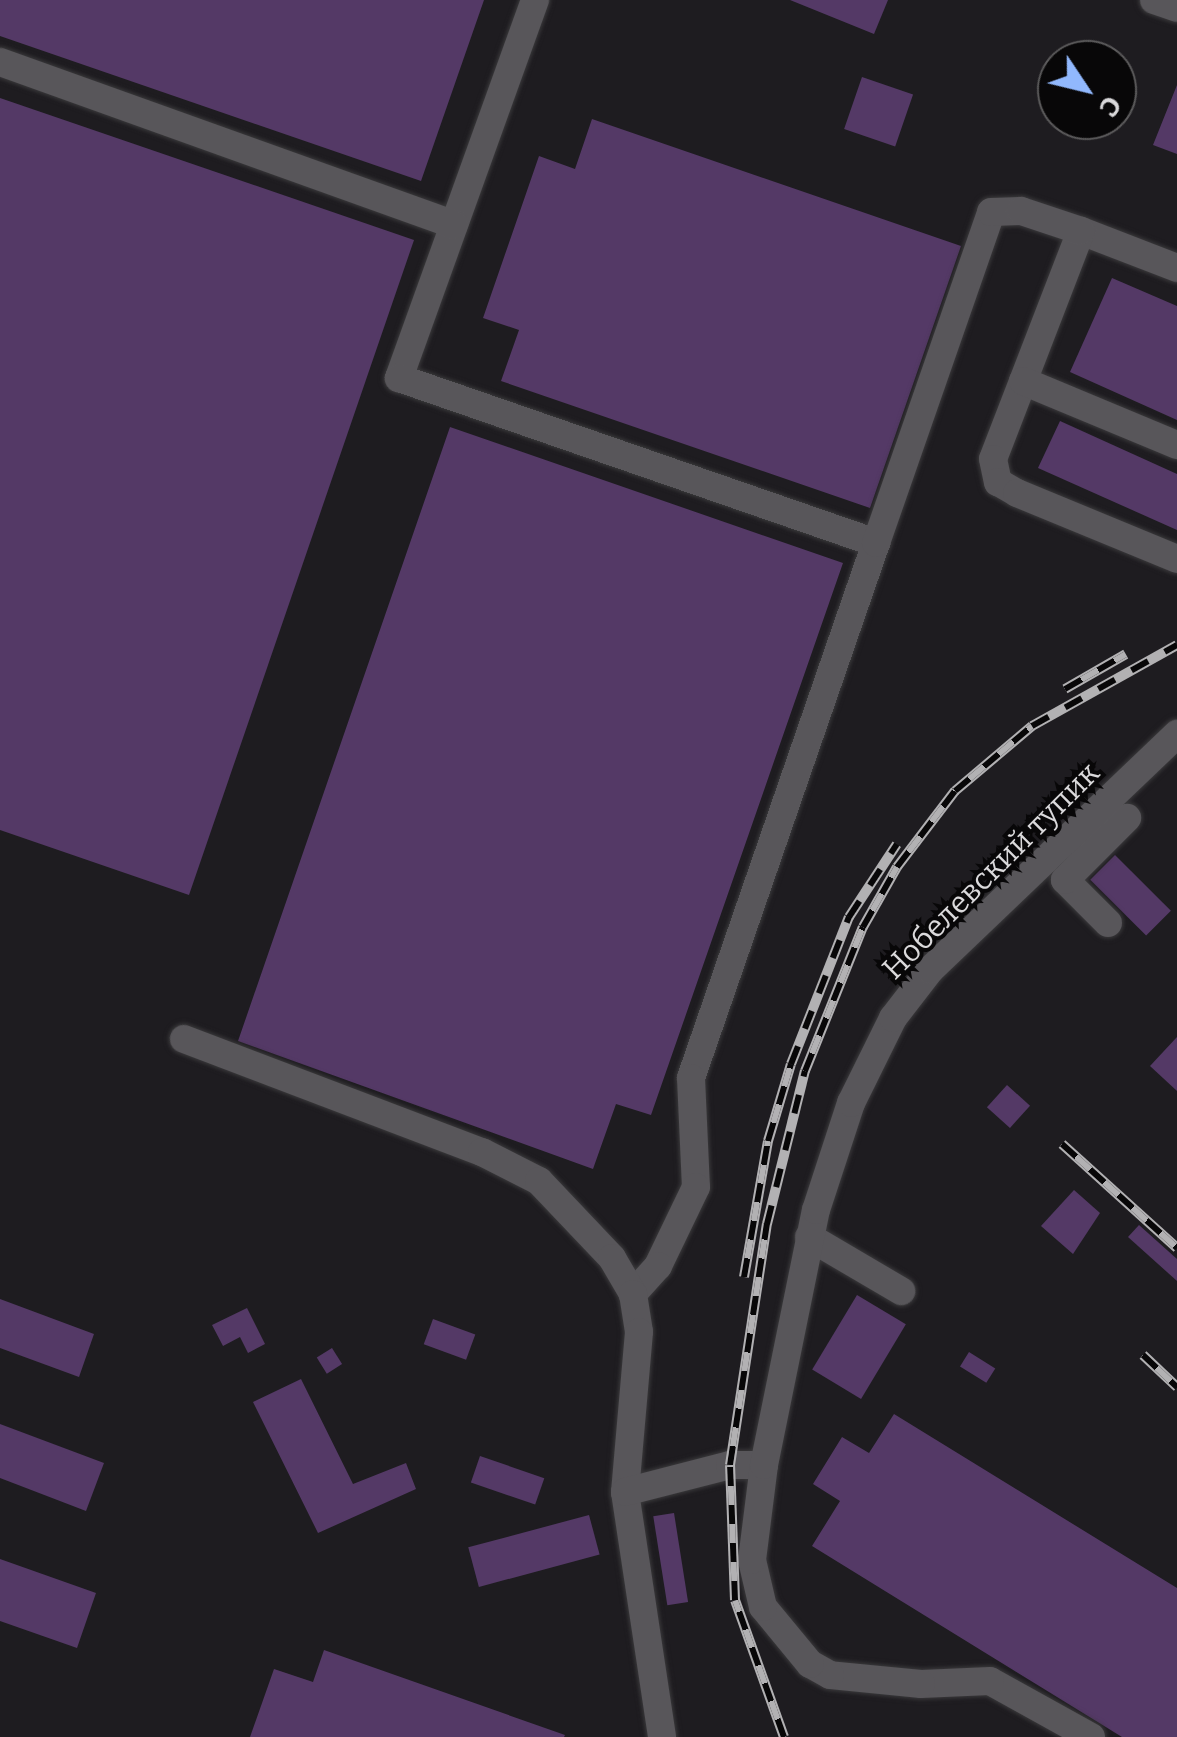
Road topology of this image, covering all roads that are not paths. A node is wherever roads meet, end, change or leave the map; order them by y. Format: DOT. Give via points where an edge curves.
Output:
graph roads {
  1 [pos="535,0"];
  2 [pos="1154,0"];
  3 [pos="1177,8"];
  4 [pos="0,62"];
  5 [pos="454,225"];
  6 [pos="1081,231"];
  7 [pos="1177,268"];
  8 [pos="1023,381"];
  9 [pos="1169,449"];
  10 [pos="876,543"];
  11 [pos="1177,559"];
  12 [pos="1177,734"];
  13 [pos="1127,818"];
  14 [pos="1108,924"];
  15 [pos="184,1040"];
  16 [pos="809,1238"];
  17 [pos="900,1292"];
  18 [pos="634,1294"];
  19 [pos="764,1465"];
  20 [pos="625,1492"];
  21 [pos="662,1737"];
  22 [pos="1092,1737"];
  1 -- 5 [label="street"];
  2 -- 3 [label="street"];
  4 -- 5 [label="street"];
  5 -- 10 [label="street" via="399,378"];
  6 -- 7 [label="street"];
  6 -- 8 [label="street"];
  6 -- 10 [label="street" via="1021,210 991,212"];
  8 -- 9 [label="street"];
  8 -- 11 [label="street" via="993,460 998,482"];
  10 -- 18 [label="street" via="691,1078 696,1187 658,1266"];
  12 -- 13 [label="street, Нобелевский тупик"];
  13 -- 14 [label="street" via="1065,880"];
  13 -- 16 [label="street, Нобелевский тупик" via="930,970 893,1018 851,1103"];
  15 -- 18 [label="street" via="482,1152 539,1181 576,1216"];
  16 -- 17 [label="street"];
  16 -- 19 [label="street, Нобелевский тупик"];
  18 -- 20 [label="street" via="638,1332"];
  19 -- 20 [label="street" via="730,1465"];
  19 -- 22 [label="street, Нобелевский тупик" via="754,1586 810,1664 830,1675 921,1684 990,1681"];
  20 -- 21 [label="street"];
}
